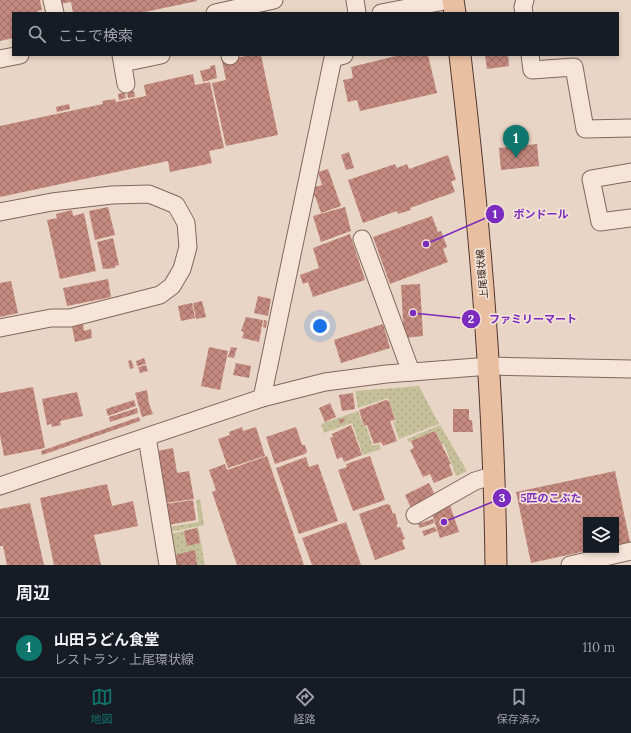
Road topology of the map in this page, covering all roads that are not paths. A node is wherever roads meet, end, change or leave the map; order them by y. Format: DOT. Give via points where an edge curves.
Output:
graph roads {
  1 [pos="52,0"];
  2 [pos="274,0"];
  3 [pos="355,0"];
  4 [pos="450,0"];
  5 [pos="453,0"];
  6 [pos="525,0"];
  7 [pos="55,12"];
  8 [pos="220,12"];
  9 [pos="357,12"];
  10 [pos="386,12"];
  11 [pos="454,12"];
  12 [pos="524,12"];
  13 [pos="15,56"];
  14 [pos="151,56"];
  15 [pos="340,56"];
  16 [pos="460,56"];
  17 [pos="530,56"];
  18 [pos="0,59"];
  19 [pos="122,59"];
  20 [pos="126,84"];
  21 [pos="631,128"];
  22 [pos="631,172"];
  23 [pos="0,212"];
  24 [pos="631,218"];
  25 [pos="362,239"];
  26 [pos="0,328"];
  27 [pos="490,366"];
  28 [pos="631,370"];
  29 [pos="411,372"];
  30 [pos="262,398"];
  31 [pos="147,437"];
  32 [pos="495,475"];
  33 [pos="0,486"];
  34 [pos="415,515"];
  35 [pos="631,551"];
  36 [pos="168,565"];
  37 [pos="496,565"];
  38 [pos="570,565"];
  1 -- 7 [label="street"];
  2 -- 8 [label="street"];
  3 -- 9 [label="street"];
  4 -- 10 [label="street"];
  5 -- 11 [label="main road"];
  6 -- 12 [label="street"];
  13 -- 18 [label="street"];
  14 -- 19 [label="street"];
  15 -- 30 [label="street" via="333,58"];
  16 -- 27 [label="main road, 上尾環状線" via="474,170"];
  17 -- 21 [label="street" via="532,70 574,67 585,129"];
  19 -- 20 [label="street"];
  22 -- 24 [label="street" via="591,179 600,222"];
  23 -- 26 [label="street" via="52,202 112,195 149,194 176,205 186,222 188,247 182,269 172,286 160,295 70,318 51,318"];
  25 -- 29 [label="street"];
  27 -- 28 [label="street"];
  27 -- 29 [label="street"];
  27 -- 32 [label="main road, 上尾環状線"];
  29 -- 30 [label="street" via="325,382"];
  30 -- 31 [label="street"];
  31 -- 33 [label="street"];
  31 -- 36 [label="street"];
  32 -- 34 [label="street" via="474,481"];
  32 -- 37 [label="main road, 上尾環状線"];
  35 -- 38 [label="street"];
}
